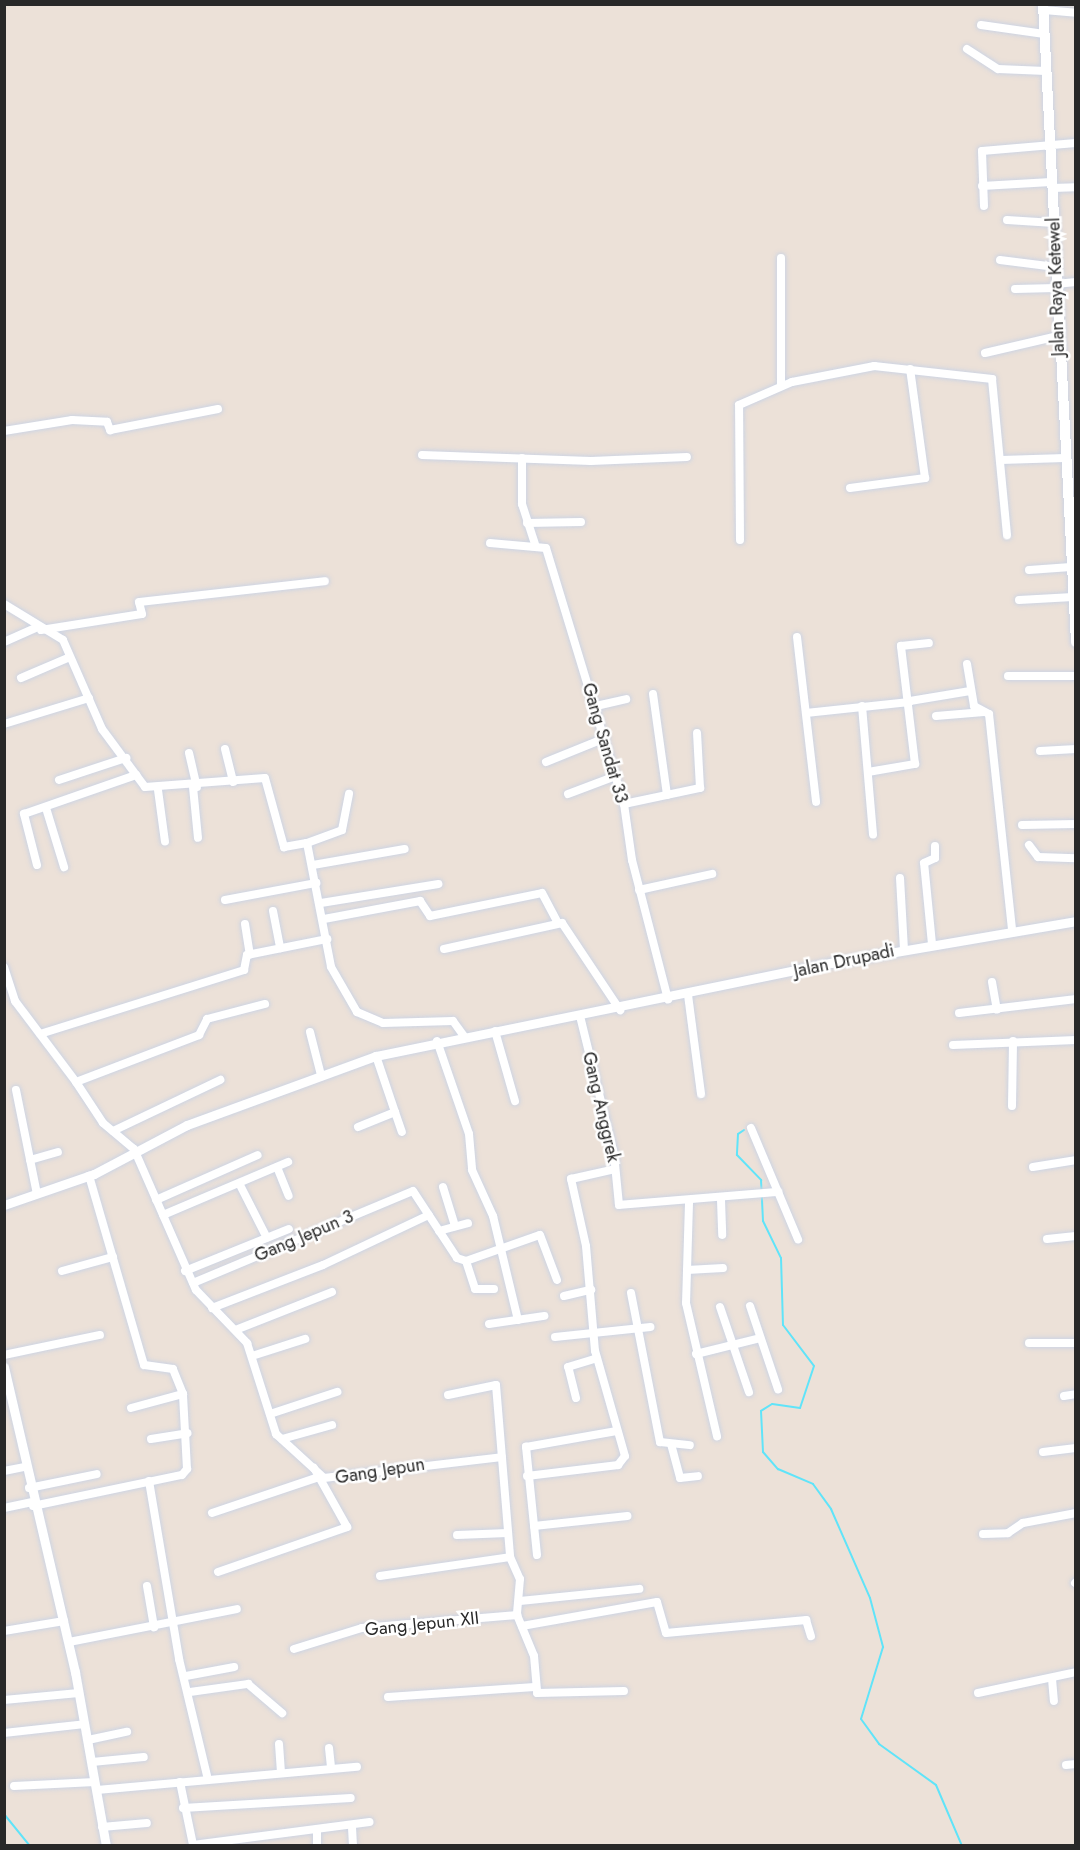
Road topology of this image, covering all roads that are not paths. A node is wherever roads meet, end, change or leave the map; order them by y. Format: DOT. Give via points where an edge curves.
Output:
graph roads {
  1 [pos="1044,7"];
  2 [pos="1076,13"];
  3 [pos="981,25"];
  4 [pos="1044,34"];
  5 [pos="967,49"];
  6 [pos="1046,71"];
  7 [pos="1076,143"];
  8 [pos="1050,147"];
  9 [pos="1051,185"];
  10 [pos="982,186"];
  11 [pos="1076,187"];
  12 [pos="984,206"];
  13 [pos="1007,220"];
  14 [pos="1054,223"];
  15 [pos="782,258"];
  16 [pos="1000,260"];
  17 [pos="1056,267"];
  18 [pos="1076,282"];
  19 [pos="1056,286"];
  20 [pos="1015,289"];
  21 [pos="1058,336"];
  22 [pos="985,353"];
  23 [pos="910,369"];
  24 [pos="782,386"];
  25 [pos="218,409"];
  26 [pos="4,431"];
  27 [pos="1076,438"];
  28 [pos="1067,449"];
  29 [pos="422,455"];
  30 [pos="687,457"];
  31 [pos="522,458"];
  32 [pos="1001,460"];
  33 [pos="850,488"];
  34 [pos="1072,493"];
  35 [pos="581,522"];
  36 [pos="527,523"];
  37 [pos="1007,535"];
  38 [pos="740,540"];
  39 [pos="1073,541"];
  40 [pos="490,543"];
  41 [pos="535,544"];
  42 [pos="1071,567"];
  43 [pos="1029,570"];
  44 [pos="326,581"];
  45 [pos="1073,597"];
  46 [pos="1019,600"];
  47 [pos="4,604"];
  48 [pos="38,629"];
  49 [pos="797,637"];
  50 [pos="4,642"];
  51 [pos="1076,642"];
  52 [pos="929,643"];
  53 [pos="70,657"];
  54 [pos="967,664"];
  55 [pos="1008,676"];
  56 [pos="1076,676"];
  57 [pos="21,678"];
  58 [pos="970,691"];
  59 [pos="653,694"];
  60 [pos="89,698"];
  61 [pos="626,699"];
  62 [pos="909,701"];
  63 [pos="596,706"];
  64 [pos="862,706"];
  65 [pos="988,711"];
  66 [pos="806,713"];
  67 [pos="936,716"];
  68 [pos="4,724"];
  69 [pos="697,733"];
  70 [pos="605,738"];
  71 [pos="225,749"];
  72 [pos="1076,749"];
  73 [pos="1040,751"];
  74 [pos="189,753"];
  75 [pos="126,758"];
  76 [pos="546,762"];
  77 [pos="868,772"];
  78 [pos="136,774"];
  79 [pos="616,776"];
  80 [pos="59,780"];
  81 [pos="232,782"];
  82 [pos="195,787"];
  83 [pos="158,790"];
  84 [pos="349,794"];
  85 [pos="568,794"];
  86 [pos="667,795"];
  87 [pos="816,802"];
  88 [pos="624,804"];
  89 [pos="46,808"];
  90 [pos="1076,824"];
  91 [pos="1022,825"];
  92 [pos="873,835"];
  93 [pos="198,838"];
  94 [pos="165,842"];
  95 [pos="307,843"];
  96 [pos="1029,844"];
  97 [pos="935,846"];
  98 [pos="405,849"];
  99 [pos="1076,858"];
  100 [pos="37,865"];
  101 [pos="313,865"];
  102 [pos="64,867"];
  103 [pos="711,874"];
  104 [pos="900,878"];
  105 [pos="316,883"];
  106 [pos="438,884"];
  107 [pos="639,890"];
  108 [pos="225,900"];
  109 [pos="321,903"];
  110 [pos="273,911"];
  111 [pos="324,919"];
  112 [pos="1076,921"];
  113 [pos="558,923"];
  114 [pos="245,924"];
  115 [pos="1012,930"];
  116 [pos="327,939"];
  117 [pos="932,944"];
  118 [pos="280,948"];
  119 [pos="444,949"];
  120 [pos="904,949"];
  121 [pos="250,955"];
  122 [pos="4,967"];
  123 [pos="992,982"];
  124 [pos="688,995"];
  125 [pos="668,999"];
  126 [pos="1076,999"];
  127 [pos="265,1004"];
  128 [pos="617,1010"];
  129 [pos="997,1010"];
  130 [pos="958,1013"];
  131 [pos="580,1016"];
  132 [pos="495,1031"];
  133 [pos="310,1032"];
  134 [pos="40,1034"];
  135 [pos="464,1036"];
  136 [pos="1076,1040"];
  137 [pos="437,1041"];
  138 [pos="1013,1041"];
  139 [pos="953,1045"];
  140 [pos="376,1056"];
  141 [pos="321,1075"];
  142 [pos="220,1080"];
  143 [pos="76,1082"];
  144 [pos="16,1090"];
  145 [pos="701,1094"];
  146 [pos="515,1101"];
  147 [pos="1012,1106"];
  148 [pos="395,1112"];
  149 [pos="358,1127"];
  150 [pos="751,1128"];
  151 [pos="113,1131"];
  152 [pos="402,1132"];
  153 [pos="134,1149"];
  154 [pos="58,1152"];
  155 [pos="258,1155"];
  156 [pos="30,1160"];
  157 [pos="1076,1160"];
  158 [pos="288,1162"];
  159 [pos="277,1167"];
  160 [pos="1033,1167"];
  161 [pos="615,1169"];
  162 [pos="89,1176"];
  163 [pos="240,1185"];
  164 [pos="443,1187"];
  165 [pos="778,1192"];
  166 [pos="37,1194"];
  167 [pos="289,1196"];
  168 [pos="156,1200"];
  169 [pos="721,1200"];
  170 [pos="688,1203"];
  171 [pos="4,1205"];
  172 [pos="163,1215"];
  173 [pos="429,1215"];
  174 [pos="468,1223"];
  175 [pos="455,1226"];
  176 [pos="289,1229"];
  177 [pos="439,1231"];
  178 [pos="722,1235"];
  179 [pos="1076,1236"];
  180 [pos="267,1238"];
  181 [pos="798,1239"];
  182 [pos="1047,1239"];
  183 [pos="501,1247"];
  184 [pos="113,1257"];
  185 [pos="466,1261"];
  186 [pos="723,1268"];
  187 [pos="687,1270"];
  188 [pos="62,1271"];
  189 [pos="185,1271"];
  190 [pos="557,1280"];
  191 [pos="193,1283"];
  192 [pos="494,1289"];
  193 [pos="591,1290"];
  194 [pos="332,1293"];
  195 [pos="631,1293"];
  196 [pos="564,1296"];
  197 [pos="750,1306"];
  198 [pos="720,1307"];
  199 [pos="212,1308"];
  200 [pos="544,1316"];
  201 [pos="518,1320"];
  202 [pos="489,1324"];
  203 [pos="650,1327"];
  204 [pos="238,1329"];
  205 [pos="634,1330"];
  206 [pos="592,1331"];
  207 [pos="100,1335"];
  208 [pos="555,1337"];
  209 [pos="760,1338"];
  210 [pos="305,1339"];
  211 [pos="1029,1343"];
  212 [pos="1076,1343"];
  213 [pos="733,1345"];
  214 [pos="696,1354"];
  215 [pos="4,1355"];
  216 [pos="252,1356"];
  217 [pos="597,1358"];
  218 [pos="5,1368"];
  219 [pos="778,1389"];
  220 [pos="337,1392"];
  221 [pos="749,1392"];
  222 [pos="183,1394"];
  223 [pos="1076,1394"];
  224 [pos="448,1395"];
  225 [pos="1064,1396"];
  226 [pos="576,1398"];
  227 [pos="131,1408"];
  228 [pos="270,1414"];
  229 [pos="332,1425"];
  230 [pos="617,1431"];
  231 [pos="188,1433"];
  232 [pos="717,1436"];
  233 [pos="151,1439"];
  234 [pos="282,1439"];
  235 [pos="670,1444"];
  236 [pos="690,1445"];
  237 [pos="1076,1448"];
  238 [pos="1043,1452"];
  239 [pos="502,1457"];
  240 [pos="24,1467"];
  241 [pos="314,1468"];
  242 [pos="4,1471"];
  243 [pos="97,1474"];
  244 [pos="528,1476"];
  245 [pos="698,1476"];
  246 [pos="316,1478"];
  247 [pos="149,1481"];
  248 [pos="28,1488"];
  249 [pos="33,1504"];
  250 [pos="4,1508"];
  251 [pos="212,1513"];
  252 [pos="1076,1513"];
  253 [pos="627,1516"];
  254 [pos="534,1526"];
  255 [pos="508,1533"];
  256 [pos="983,1534"];
  257 [pos="457,1535"];
  258 [pos="537,1555"];
  259 [pos="510,1557"];
  260 [pos="218,1572"];
  261 [pos="380,1576"];
  262 [pos="147,1586"];
  263 [pos="639,1589"];
  264 [pos="520,1601"];
  265 [pos="237,1609"];
  266 [pos="517,1615"];
  267 [pos="64,1620"];
  268 [pos="174,1624"];
  269 [pos="522,1626"];
  270 [pos="154,1627"];
  271 [pos="4,1632"];
  272 [pos="811,1636"];
  273 [pos="69,1642"];
  274 [pos="294,1649"];
  275 [pos="234,1667"];
  276 [pos="1076,1672"];
  277 [pos="186,1676"];
  278 [pos="1052,1679"];
  279 [pos="535,1687"];
  280 [pos="624,1691"];
  281 [pos="190,1692"];
  282 [pos="80,1693"];
  283 [pos="978,1693"];
  284 [pos="388,1697"];
  285 [pos="4,1700"];
  286 [pos="1054,1701"];
  287 [pos="282,1713"];
  288 [pos="85,1724"];
  289 [pos="127,1732"];
  290 [pos="4,1733"];
  291 [pos="88,1740"];
  292 [pos="279,1744"];
  293 [pos="329,1748"];
  294 [pos="144,1757"];
  295 [pos="92,1762"];
  296 [pos="1076,1764"];
  297 [pos="1066,1765"];
  298 [pos="357,1767"];
  299 [pos="332,1768"];
  300 [pos="281,1770"];
  301 [pos="207,1776"];
  302 [pos="180,1782"];
  303 [pos="14,1786"];
  304 [pos="96,1786"];
  305 [pos="351,1798"];
  306 [pos="183,1808"];
  307 [pos="370,1822"];
  308 [pos="147,1823"];
  309 [pos="102,1827"];
  310 [pos="352,1827"];
  311 [pos="317,1831"];
  312 [pos="212,1844"];
  313 [pos="106,1845"];
  314 [pos="317,1845"];
  315 [pos="352,1845"];
  1 -- 2 [label="street"];
  1 -- 4 [label="main road, Jalan Raya Ketewel"];
  3 -- 4 [label="street"];
  4 -- 6 [label="main road, Jalan Raya Ketewel"];
  5 -- 6 [label="street" via="998,69"];
  6 -- 8 [label="main road, Jalan Raya Ketewel"];
  7 -- 8 [label="street"];
  8 -- 9 [label="main road, Jalan Raya Ketewel"];
  8 -- 10 [label="street" via="982,151"];
  9 -- 10 [label="street"];
  9 -- 11 [label="street"];
  9 -- 14 [label="main road, Jalan Raya Ketewel"];
  10 -- 12 [label="street"];
  13 -- 14 [label="street"];
  14 -- 17 [label="main road, Jalan Raya Ketewel"];
  15 -- 24 [label="street"];
  16 -- 17 [label="street"];
  17 -- 19 [label="main road, Jalan Raya Ketewel"];
  18 -- 19 [label="street"];
  19 -- 20 [label="street"];
  19 -- 21 [label="main road, Jalan Raya Ketewel"];
  21 -- 22 [label="street"];
  21 -- 28 [label="main road, Jalan Raya Ketewel"];
  23 -- 24 [label="street" via="867,367"];
  23 -- 32 [label="street" via="992,379"];
  23 -- 33 [label="street" via="925,478"];
  24 -- 38 [label="street" via="737,408 743,510 737,516"];
  25 -- 26 [label="street" via="110,430 107,422 72,420"];
  27 -- 28 [label="street"];
  28 -- 32 [label="street"];
  28 -- 34 [label="main road, Jalan Raya Ketewel"];
  29 -- 31 [label="street"];
  30 -- 31 [label="street"];
  31 -- 36 [label="street"];
  32 -- 37 [label="street"];
  34 -- 39 [label="main road, Jalan Raya Ketewel"];
  35 -- 36 [label="street"];
  36 -- 41 [label="street"];
  39 -- 42 [label="main road, Jalan Raya Ketewel"];
  40 -- 41 [label="street" via="523,548"];
  41 -- 63 [label="street, Gang Sandat 33" via="546,548"];
  42 -- 43 [label="street"];
  42 -- 45 [label="main road, Jalan Raya Ketewel"];
  44 -- 48 [label="street" via="140,602 142,614"];
  45 -- 46 [label="street"];
  45 -- 51 [label="main road, Jalan Raya Ketewel"];
  47 -- 48 [label="street"];
  48 -- 50 [label="street"];
  48 -- 53 [label="street" via="63,640"];
  49 -- 66 [label="street"];
  52 -- 62 [label="street" via="901,645"];
  53 -- 57 [label="street"];
  53 -- 60 [label="street"];
  54 -- 58 [label="street"];
  55 -- 56 [label="street"];
  58 -- 62 [label="street"];
  58 -- 65 [label="street" via="975,707"];
  59 -- 86 [label="street"];
  60 -- 68 [label="street"];
  60 -- 75 [label="street" via="104,733"];
  61 -- 63 [label="street"];
  62 -- 64 [label="street"];
  62 -- 77 [label="street" via="915,764"];
  63 -- 70 [label="street, Gang Sandat 33"];
  64 -- 66 [label="street"];
  64 -- 77 [label="street"];
  65 -- 67 [label="street"];
  65 -- 115 [label="street"];
  66 -- 87 [label="street"];
  69 -- 86 [label="street" via="702,784"];
  70 -- 76 [label="street"];
  70 -- 79 [label="street, Gang Sandat 33"];
  71 -- 81 [label="street"];
  72 -- 73 [label="street"];
  74 -- 82 [label="street"];
  75 -- 78 [label="street"];
  75 -- 80 [label="street"];
  77 -- 92 [label="street"];
  78 -- 83 [label="street" via="145,787"];
  78 -- 89 [label="street"];
  79 -- 85 [label="street"];
  79 -- 88 [label="street, Gang Sandat 33"];
  81 -- 82 [label="street"];
  81 -- 95 [label="street" via="265,778 284,847"];
  82 -- 83 [label="street"];
  82 -- 93 [label="street"];
  83 -- 94 [label="street"];
  84 -- 95 [label="street" via="342,830"];
  86 -- 88 [label="street"];
  88 -- 107 [label="street, Gang Sandat 33"];
  89 -- 100 [label="street" via="23,816"];
  89 -- 102 [label="street"];
  90 -- 91 [label="street"];
  95 -- 101 [label="street"];
  96 -- 99 [label="street" via="1038,858"];
  97 -- 117 [label="street" via="935,858 924,863"];
  98 -- 101 [label="street"];
  101 -- 105 [label="street"];
  103 -- 107 [label="street"];
  104 -- 120 [label="street"];
  105 -- 108 [label="street"];
  105 -- 109 [label="street"];
  106 -- 109 [label="street"];
  107 -- 125 [label="street, Gang Sandat 33"];
  109 -- 111 [label="street"];
  110 -- 118 [label="street"];
  111 -- 113 [label="street" via="420,901 430,916 542,893"];
  111 -- 116 [label="street"];
  112 -- 115 [label="street, Jalan Drupadi"];
  113 -- 119 [label="street"];
  113 -- 128 [label="street" via="565,924"];
  114 -- 121 [label="street"];
  115 -- 117 [label="street, Jalan Drupadi"];
  116 -- 118 [label="street"];
  116 -- 135 [label="street" via="339,988 367,1020 453,1020"];
  117 -- 120 [label="street, Jalan Drupadi"];
  118 -- 121 [label="street"];
  120 -- 124 [label="street, Jalan Drupadi"];
  121 -- 134 [label="street" via="244,970"];
  122 -- 134 [label="street" via="15,1001"];
  123 -- 129 [label="street"];
  124 -- 125 [label="street, Jalan Drupadi"];
  124 -- 145 [label="street"];
  125 -- 128 [label="street, Jalan Drupadi"];
  126 -- 129 [label="street"];
  127 -- 143 [label="street" via="207,1019 200,1035"];
  128 -- 131 [label="street, Jalan Drupadi"];
  129 -- 130 [label="street"];
  131 -- 132 [label="street, Jalan Drupadi"];
  131 -- 161 [label="street, Gang Anggrek"];
  132 -- 135 [label="street, Jalan Drupadi"];
  132 -- 146 [label="street"];
  133 -- 141 [label="street"];
  134 -- 143 [label="street"];
  135 -- 137 [label="street, Jalan Drupadi"];
  136 -- 138 [label="street"];
  137 -- 140 [label="street, Jalan Drupadi"];
  137 -- 183 [label="street"];
  138 -- 139 [label="street"];
  138 -- 147 [label="street"];
  140 -- 141 [label="street, Jalan Drupadi"];
  140 -- 148 [label="street"];
  141 -- 153 [label="street, Jalan Drupadi"];
  142 -- 151 [label="street"];
  143 -- 151 [label="street"];
  144 -- 156 [label="street"];
  148 -- 149 [label="street"];
  148 -- 152 [label="street"];
  150 -- 165 [label="street"];
  151 -- 153 [label="street"];
  153 -- 162 [label="street, Jalan Drupadi"];
  153 -- 168 [label="street, Gang Jepun"];
  154 -- 156 [label="street"];
  155 -- 168 [label="street"];
  156 -- 166 [label="street"];
  157 -- 160 [label="street"];
  158 -- 159 [label="street"];
  159 -- 163 [label="street"];
  159 -- 167 [label="street"];
  161 -- 170 [label="street, Gang Anggrek" via="622,1207"];
  161 -- 193 [label="street" via="571,1178"];
  162 -- 166 [label="street, Jalan Drupadi"];
  162 -- 184 [label="street"];
  163 -- 172 [label="street"];
  163 -- 180 [label="street"];
  164 -- 175 [label="street"];
  165 -- 169 [label="street, Gang Anggrek"];
  165 -- 181 [label="street"];
  166 -- 171 [label="street, Jalan Drupadi"];
  168 -- 172 [label="street, Gang Jepun"];
  169 -- 170 [label="street, Gang Anggrek"];
  169 -- 178 [label="street"];
  170 -- 187 [label="street"];
  172 -- 189 [label="street, Gang Jepun"];
  173 -- 177 [label="street"];
  173 -- 191 [label="street, Gang Jepun 3" via="416,1191"];
  173 -- 199 [label="street" via="323,1265"];
  174 -- 175 [label="street"];
  175 -- 177 [label="street"];
  176 -- 180 [label="street"];
  177 -- 185 [label="street" via="456,1256"];
  179 -- 182 [label="street"];
  180 -- 189 [label="street"];
  183 -- 185 [label="street"];
  183 -- 190 [label="street" via="541,1235"];
  183 -- 201 [label="street"];
  184 -- 188 [label="street"];
  184 -- 222 [label="street" via="144,1365 173,1369"];
  185 -- 192 [label="street" via="475,1289"];
  186 -- 187 [label="street"];
  187 -- 214 [label="street" via="686,1303"];
  189 -- 191 [label="street, Gang Jepun"];
  191 -- 199 [label="street, Gang Jepun"];
  193 -- 196 [label="street"];
  193 -- 206 [label="street"];
  194 -- 204 [label="street"];
  195 -- 205 [label="street"];
  197 -- 209 [label="street"];
  198 -- 213 [label="street"];
  199 -- 204 [label="street, Gang Jepun"];
  200 -- 201 [label="street"];
  201 -- 202 [label="street"];
  203 -- 205 [label="street"];
  204 -- 216 [label="street, Gang Jepun"];
  205 -- 206 [label="street"];
  205 -- 235 [label="street" via="660,1442"];
  206 -- 208 [label="street"];
  206 -- 217 [label="street"];
  207 -- 215 [label="street"];
  209 -- 213 [label="street"];
  209 -- 219 [label="street"];
  210 -- 216 [label="street"];
  211 -- 212 [label="street"];
  213 -- 214 [label="street"];
  213 -- 221 [label="street"];
  214 -- 232 [label="street"];
  216 -- 228 [label="street, Gang Jepun"];
  217 -- 226 [label="street" via="568,1367"];
  217 -- 230 [label="street"];
  218 -- 240 [label="street"];
  220 -- 228 [label="street"];
  222 -- 227 [label="street"];
  222 -- 231 [label="street"];
  223 -- 225 [label="street"];
  224 -- 239 [label="street" via="496,1385"];
  228 -- 234 [label="street, Gang Jepun"];
  229 -- 234 [label="street"];
  230 -- 244 [label="street" via="528,1445"];
  230 -- 244 [label="street" via="625,1456 618,1465"];
  231 -- 233 [label="street"];
  231 -- 247 [label="street" via="186,1472"];
  234 -- 241 [label="street, Gang Jepun"];
  235 -- 236 [label="street"];
  235 -- 245 [label="street" via="681,1479"];
  237 -- 238 [label="street"];
  239 -- 241 [label="street, Gang Jepun" via="408,1464 328,1479"];
  239 -- 255 [label="street"];
  240 -- 242 [label="street"];
  240 -- 248 [label="street"];
  241 -- 246 [label="street"];
  243 -- 248 [label="street"];
  244 -- 254 [label="street"];
  246 -- 251 [label="street"];
  246 -- 260 [label="street" via="347,1527"];
  247 -- 249 [label="street"];
  247 -- 268 [label="street"];
  248 -- 249 [label="street"];
  249 -- 250 [label="street"];
  249 -- 267 [label="street"];
  252 -- 256 [label="street" via="1023,1523 1008,1533"];
  253 -- 254 [label="street"];
  254 -- 258 [label="street"];
  255 -- 257 [label="street"];
  255 -- 259 [label="street"];
  259 -- 261 [label="street"];
  259 -- 264 [label="street" via="520,1579"];
  262 -- 270 [label="street"];
  263 -- 264 [label="street"];
  264 -- 266 [label="street"];
  265 -- 268 [label="street"];
  266 -- 269 [label="street"];
  266 -- 274 [label="street, Gang Jepun XII" via="362,1628"];
  267 -- 271 [label="street"];
  267 -- 273 [label="street"];
  268 -- 270 [label="street"];
  268 -- 277 [label="street"];
  269 -- 272 [label="street" via="657,1602 666,1633 806,1620"];
  269 -- 279 [label="street" via="534,1656"];
  270 -- 273 [label="street"];
  273 -- 282 [label="street"];
  275 -- 277 [label="street"];
  276 -- 278 [label="street"];
  277 -- 281 [label="street"];
  278 -- 283 [label="street"];
  278 -- 286 [label="street"];
  279 -- 280 [label="street" via="540,1696"];
  279 -- 284 [label="street"];
  281 -- 287 [label="street" via="248,1684"];
  281 -- 301 [label="street"];
  282 -- 285 [label="street"];
  282 -- 288 [label="street"];
  288 -- 290 [label="street"];
  288 -- 291 [label="street"];
  289 -- 291 [label="street"];
  291 -- 295 [label="street"];
  292 -- 300 [label="street"];
  293 -- 299 [label="street"];
  294 -- 295 [label="street"];
  295 -- 304 [label="street"];
  296 -- 297 [label="street"];
  298 -- 299 [label="street"];
  299 -- 300 [label="street"];
  300 -- 301 [label="street"];
  301 -- 302 [label="street"];
  302 -- 304 [label="street"];
  302 -- 306 [label="street"];
  303 -- 304 [label="street"];
  304 -- 309 [label="street"];
  305 -- 306 [label="street"];
  306 -- 312 [label="street" via="191,1845"];
  307 -- 310 [label="street"];
  308 -- 309 [label="street"];
  309 -- 313 [label="street"];
  310 -- 311 [label="street"];
  310 -- 315 [label="street"];
  311 -- 312 [label="street"];
  311 -- 314 [label="street"];
}
